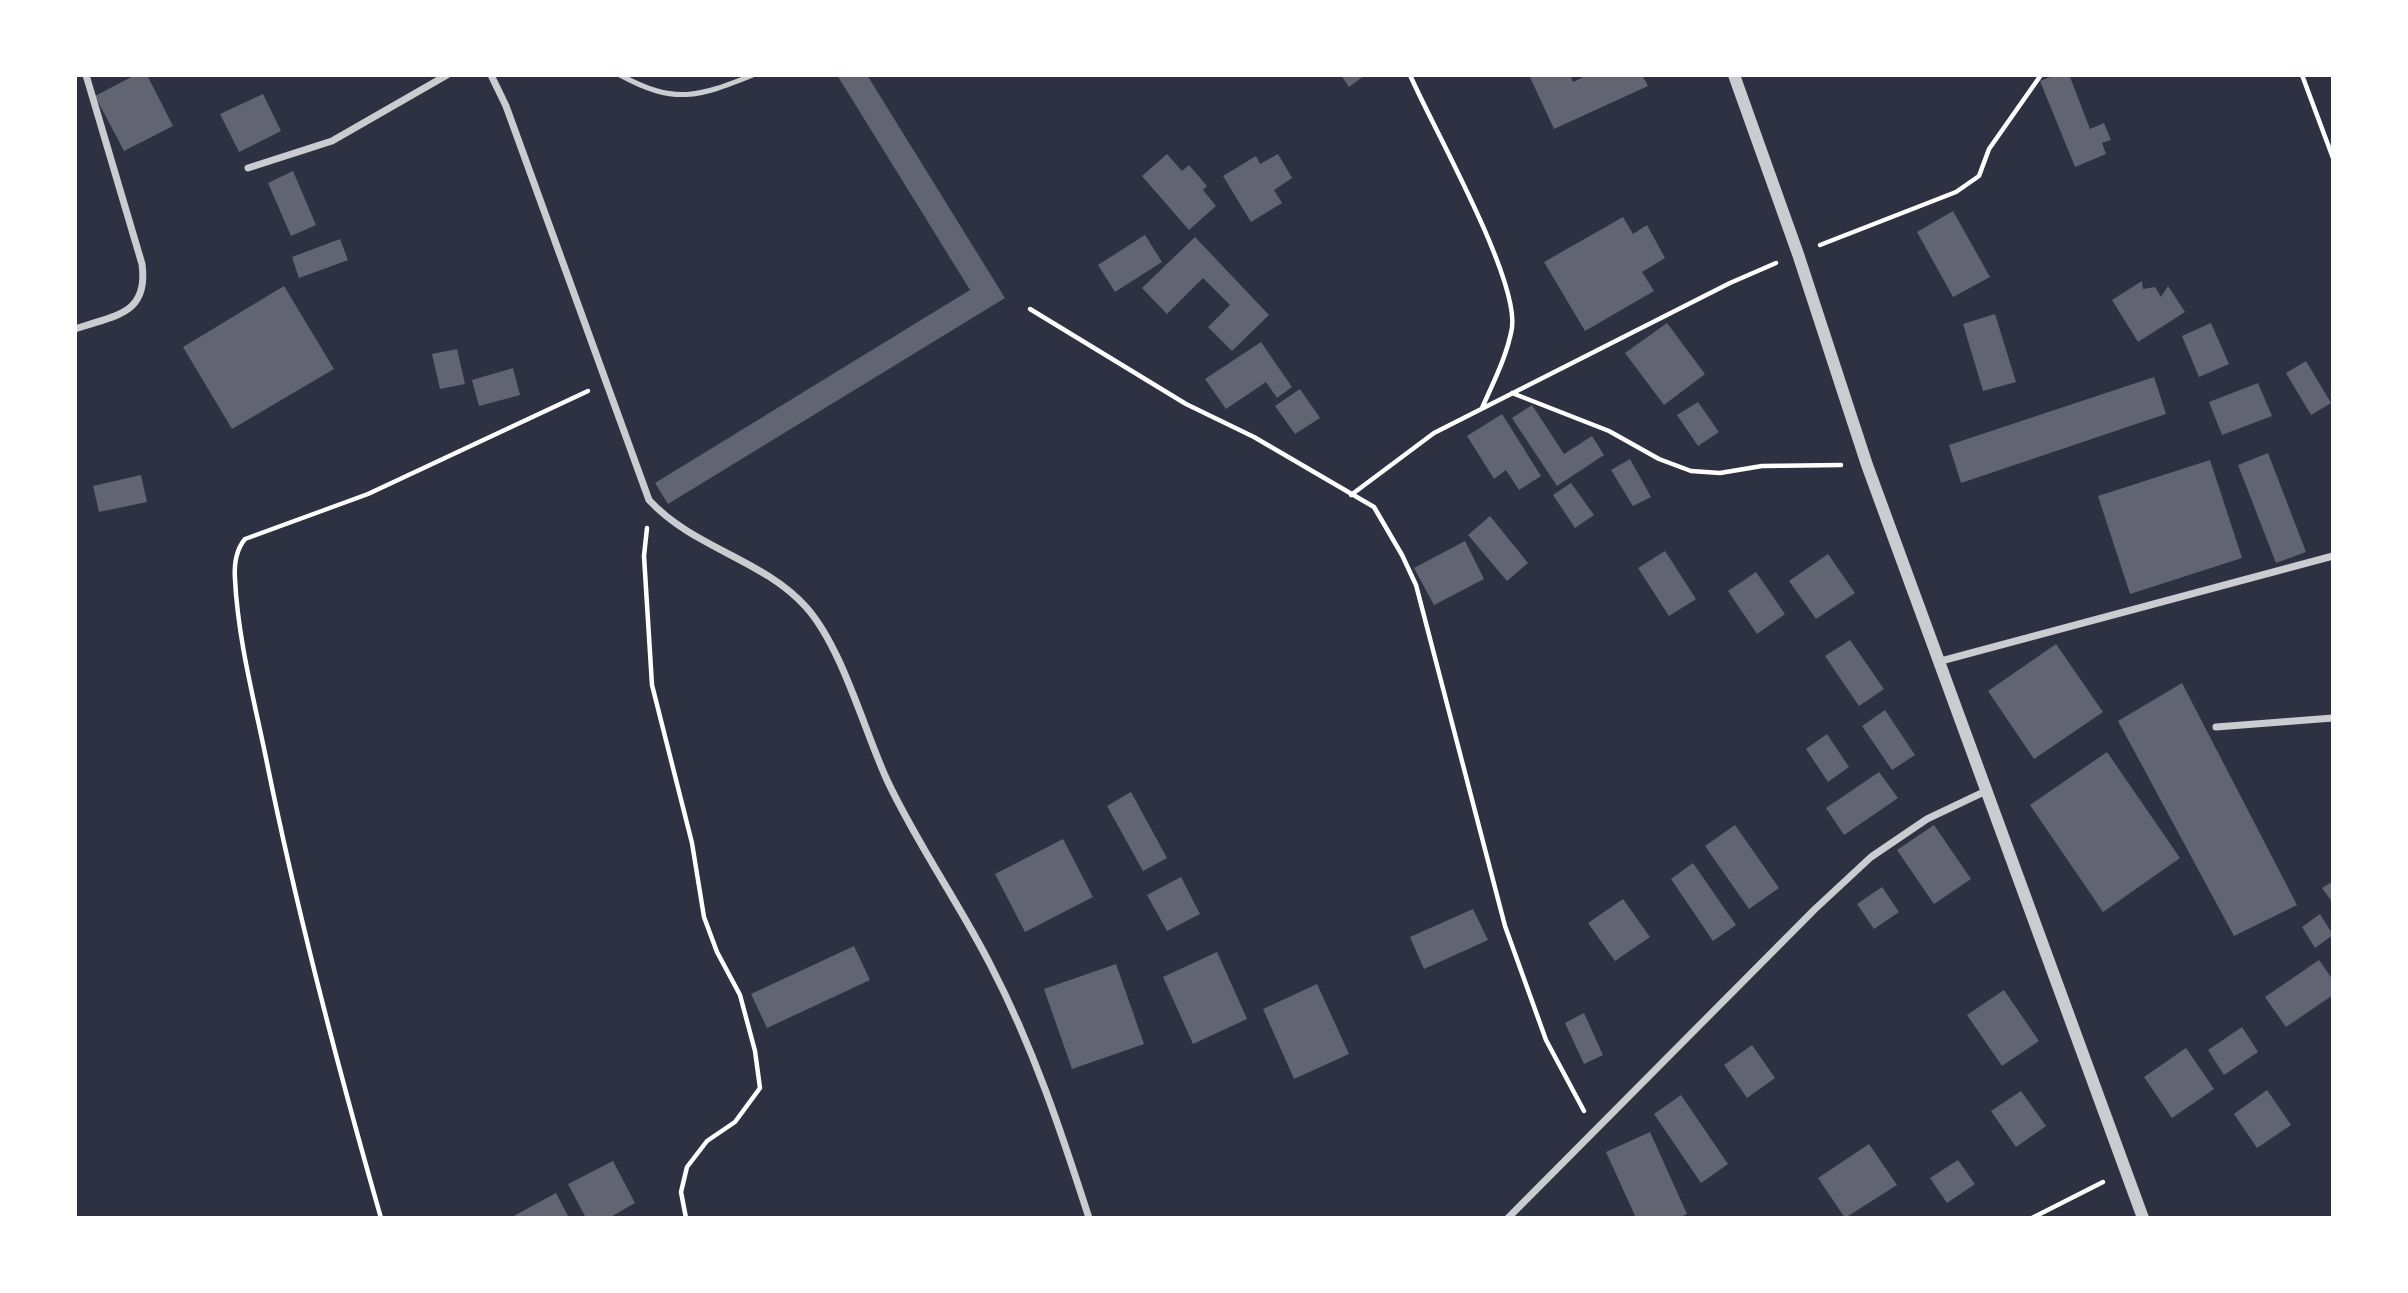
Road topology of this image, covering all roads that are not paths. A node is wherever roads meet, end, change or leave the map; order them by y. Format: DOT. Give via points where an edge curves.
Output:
graph roads {
  1 [pos="86,75"];
  2 [pos="447,75"];
  3 [pos="491,75"];
  4 [pos="620,75"];
  5 [pos="753,75"];
  6 [pos="1734,75"];
  7 [pos="248,167"];
  8 [pos="75,329"];
  9 [pos="2333,556"];
  10 [pos="1941,661"];
  11 [pos="2333,718"];
  12 [pos="2216,727"];
  13 [pos="1988,790"];
  14 [pos="1089,1218"];
  15 [pos="1508,1218"];
  16 [pos="2143,1218"];
  1 -- 8 [label="street" via="144,282 138,299 122,314"];
  2 -- 7 [label="street" via="332,141"];
  3 -- 14 [label="street" via="649,500 684,530 762,572 809,610 834,654 901,806 1024,1032"];
  4 -- 5 [label="lane" via="678,97 711,92"];
  6 -- 10 [label="street" via="1867,466"];
  9 -- 10 [label="street"];
  10 -- 13 [label="street"];
  11 -- 12 [label="street"];
  13 -- 15 [label="street" via="1927,819 1871,857"];
  13 -- 16 [label="street"];
}
